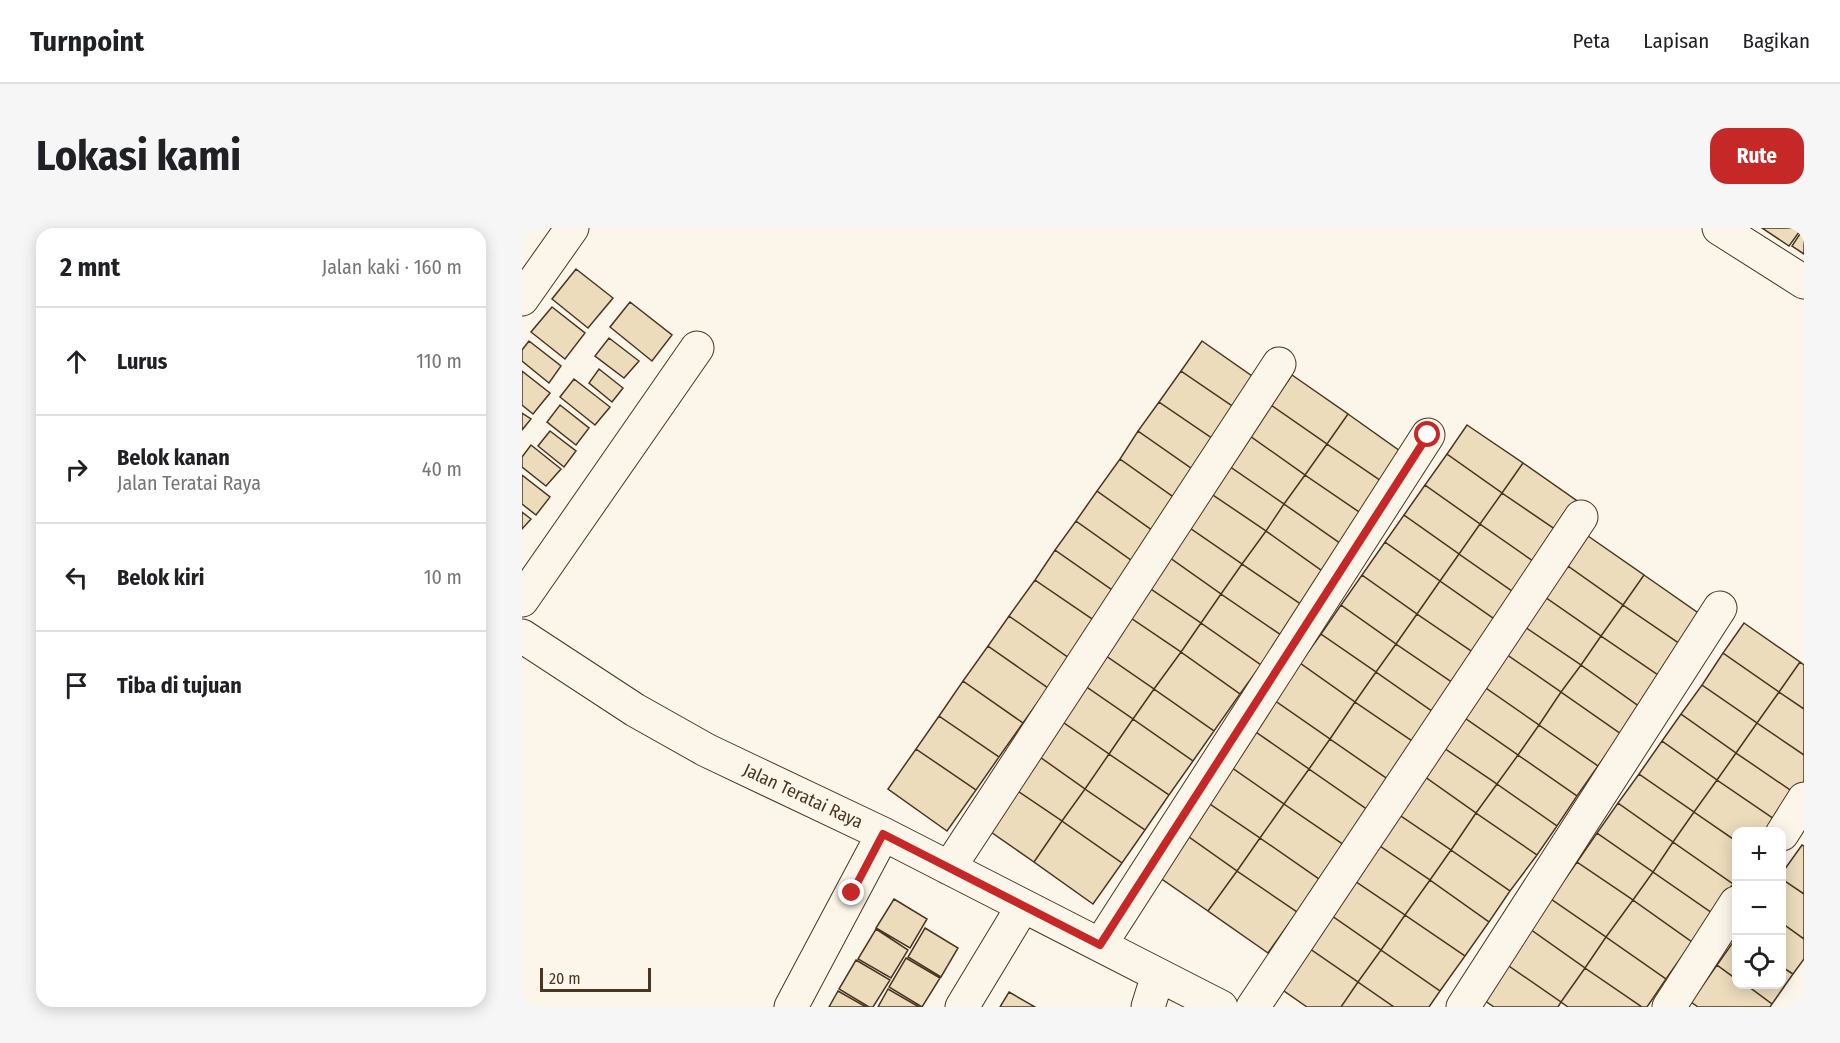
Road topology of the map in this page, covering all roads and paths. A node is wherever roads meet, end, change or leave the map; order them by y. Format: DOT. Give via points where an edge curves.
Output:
graph roads {
  1 [pos="572,228"];
  2 [pos="1719,228"];
  3 [pos="1804,282"];
  4 [pos="522,299"];
  5 [pos="698,348"];
  6 [pos="1279,364"];
  7 [pos="1428,435"];
  8 [pos="1581,517"];
  9 [pos="522,600"];
  10 [pos="1720,608"];
  11 [pos="522,636"];
  12 [pos="1804,799"];
  13 [pos="1786,828"];
  14 [pos="879,842"];
  15 [pos="949,868"];
  16 [pos="1732,911"];
  17 [pos="1021,912"];
  18 [pos="1100,945"];
  19 [pos="1153,992"];
  20 [pos="791,1007"];
  21 [pos="962,1007"];
  22 [pos="1221,1007"];
  23 [pos="1253,1007"];
  24 [pos="1463,1007"];
  25 [pos="1669,1007"];
  1 -- 4 [label="street"];
  2 -- 3 [label="street"];
  5 -- 9 [label="street"];
  6 -- 15 [label="street"];
  7 -- 18 [label="street"];
  8 -- 23 [label="street"];
  10 -- 24 [label="street"];
  11 -- 14 [label="street, Jalan Teratai Raya" via="635,710"];
  12 -- 13 [label="street"];
  14 -- 15 [label="street, Jalan Teratai Raya"];
  14 -- 20 [label="street"];
  15 -- 17 [label="street, Jalan Teratai Raya"];
  16 -- 25 [label="street"];
  17 -- 18 [label="street, Jalan Teratai Raya"];
  17 -- 21 [label="street"];
  18 -- 19 [label="street, Jalan Teratai Raya"];
  19 -- 22 [label="street, Jalan Teratai Raya"];
}
